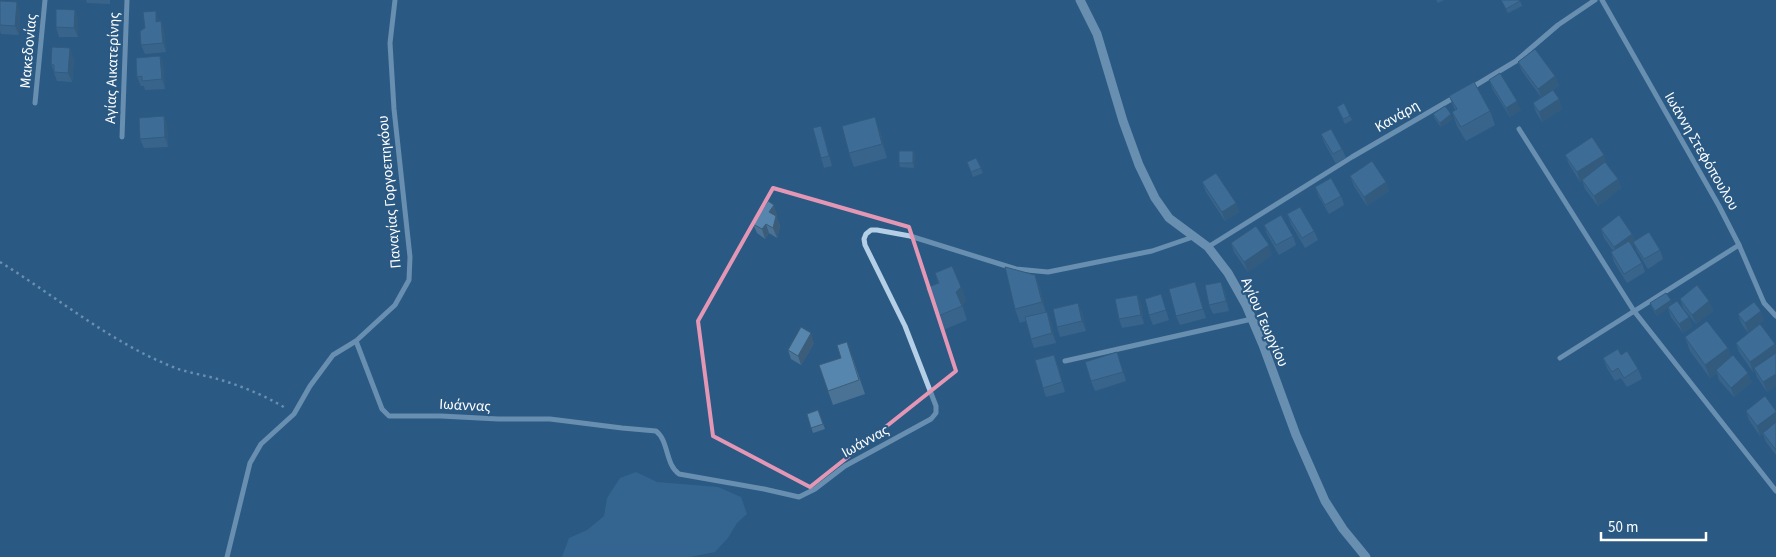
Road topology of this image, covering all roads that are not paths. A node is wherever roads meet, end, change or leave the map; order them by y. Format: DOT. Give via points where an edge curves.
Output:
graph roads {
  1 [pos="45,0"];
  2 [pos="127,0"];
  3 [pos="395,0"];
  4 [pos="1080,0"];
  5 [pos="1595,0"];
  6 [pos="1602,0"];
  7 [pos="35,103"];
  8 [pos="1519,129"];
  9 [pos="122,137"];
  10 [pos="1193,237"];
  11 [pos="1740,245"];
  12 [pos="1208,248"];
  13 [pos="1634,310"];
  14 [pos="1776,316"];
  15 [pos="1252,319"];
  16 [pos="356,341"];
  17 [pos="1560,358"];
  18 [pos="1065,361"];
  19 [pos="1776,491"];
  20 [pos="227,557"];
  21 [pos="1366,557"];
  1 -- 7 [label="street, Μακεδονίας"];
  2 -- 9 [label="street, Αγίας Αικατερίνης"];
  3 -- 16 [label="street, Παναγίας Γοργοεπηκόου" via="390,43 410,257 409,280 395,305"];
  4 -- 10 [label="street, Αγίου Γεωργίου" via="1097,34 1139,165 1169,218"];
  5 -- 12 [label="street, Κανάρη" via="1558,25 1516,61 1352,157"];
  6 -- 11 [label="street, Ιωάννη Στεφόπουλου"];
  8 -- 13 [label="street"];
  10 -- 12 [label="street, Αγίου Γεωργίου"];
  10 -- 16 [label="street, Ιωάννας" via="1152,251 1048,272 1016,268 910,236 871,230 864,239 865,245 905,326 936,413 931,419 845,466 799,497 679,474 656,431 550,419 389,416 382,409"];
  11 -- 13 [label="street"];
  11 -- 14 [label="street, Ιωάννη Στεφόπουλου" via="1764,303"];
  12 -- 15 [label="street, Αγίου Γεωργίου" via="1228,273"];
  13 -- 17 [label="street"];
  13 -- 19 [label="street"];
  15 -- 18 [label="street"];
  15 -- 21 [label="street, Αγίου Γεωργίου" via="1321,493 1343,529"];
  16 -- 20 [label="street, Παναγίας Γοργοεπηκόου" via="333,355 294,414 261,444 250,463"];
}
